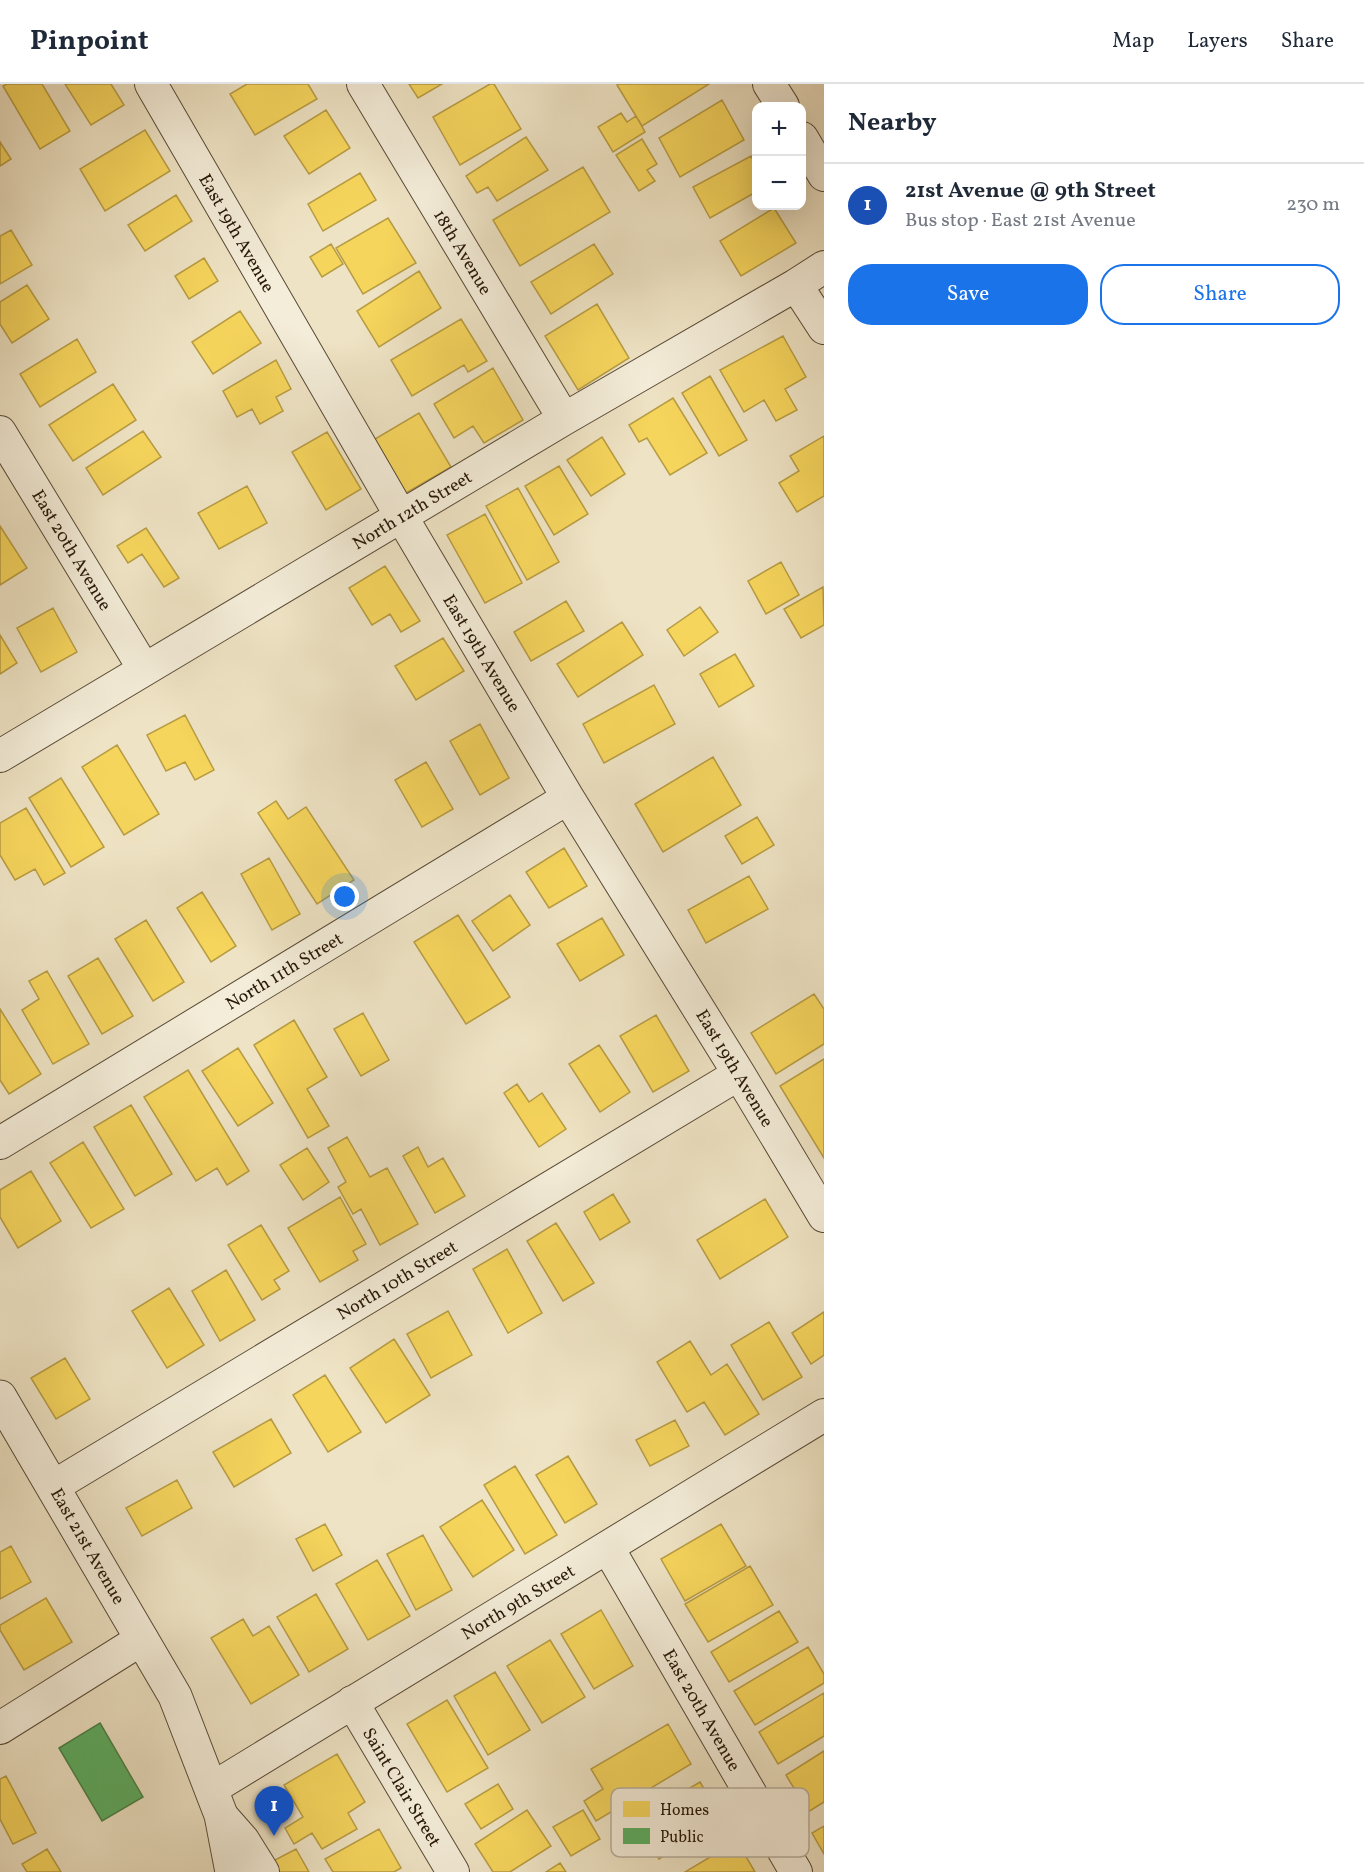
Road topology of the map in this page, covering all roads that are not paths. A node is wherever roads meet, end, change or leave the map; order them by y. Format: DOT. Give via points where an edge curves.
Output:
graph roads {
  1 [pos="151,84"];
  2 [pos="363,84"];
  3 [pos="769,84"];
  4 [pos="780,102"];
  5 [pos="806,146"];
  6 [pos="824,175"];
  7 [pos="824,267"];
  8 [pos="796,285"];
  9 [pos="824,327"];
  10 [pos="564,419"];
  11 [pos="0,432"];
  12 [pos="401,517"];
  13 [pos="144,669"];
  14 [pos="0,756"];
  15 [pos="568,798"];
  16 [pos="740,1074"];
  17 [pos="0,1143"];
  18 [pos="824,1216"];
  19 [pos="0,1397"];
  20 [pos="824,1415"];
  21 [pos="54,1486"];
  22 [pos="608,1548"];
  23 [pos="142,1639"];
  24 [pos="352,1702"];
  25 [pos="0,1728"];
  26 [pos="747,1788"];
  27 [pos="216,1802"];
  28 [pos="787,1857"];
  29 [pos="232,1872"];
  30 [pos="263,1872"];
  31 [pos="453,1872"];
  32 [pos="796,1872"];
  1 -- 12 [label="street, East 19th Avenue"];
  2 -- 10 [label="street, 18th Avenue"];
  3 -- 4 [label="street"];
  5 -- 6 [label="street"];
  7 -- 8 [label="street, North 12th Street"];
  8 -- 9 [label="street"];
  8 -- 10 [label="street, North 12th Street"];
  10 -- 12 [label="street, North 12th Street"];
  11 -- 13 [label="street, East 20th Avenue"];
  12 -- 13 [label="street, North 12th Street"];
  12 -- 15 [label="street, East 19th Avenue"];
  13 -- 14 [label="street, North 12th Street"];
  15 -- 16 [label="street, East 19th Avenue"];
  15 -- 17 [label="street, North 11th Street"];
  16 -- 18 [label="street, East 19th Avenue"];
  16 -- 21 [label="street, North 10th Street"];
  19 -- 21 [label="street, East 21st Avenue"];
  20 -- 22 [label="street, North 9th Street"];
  21 -- 23 [label="street, East 21st Avenue"];
  22 -- 24 [label="street, North 9th Street"];
  22 -- 26 [label="street, East 20th Avenue"];
  23 -- 25 [label="street"];
  23 -- 27 [label="street, East 21st Avenue" via="175,1696"];
  24 -- 27 [label="street, North 9th Street"];
  24 -- 31 [label="street, Saint Clair Street"];
  27 -- 29 [label="street, East 21st Avenue"];
  27 -- 30 [label="street"];
  28 -- 32 [label="street, East 20th Avenue"];
}
